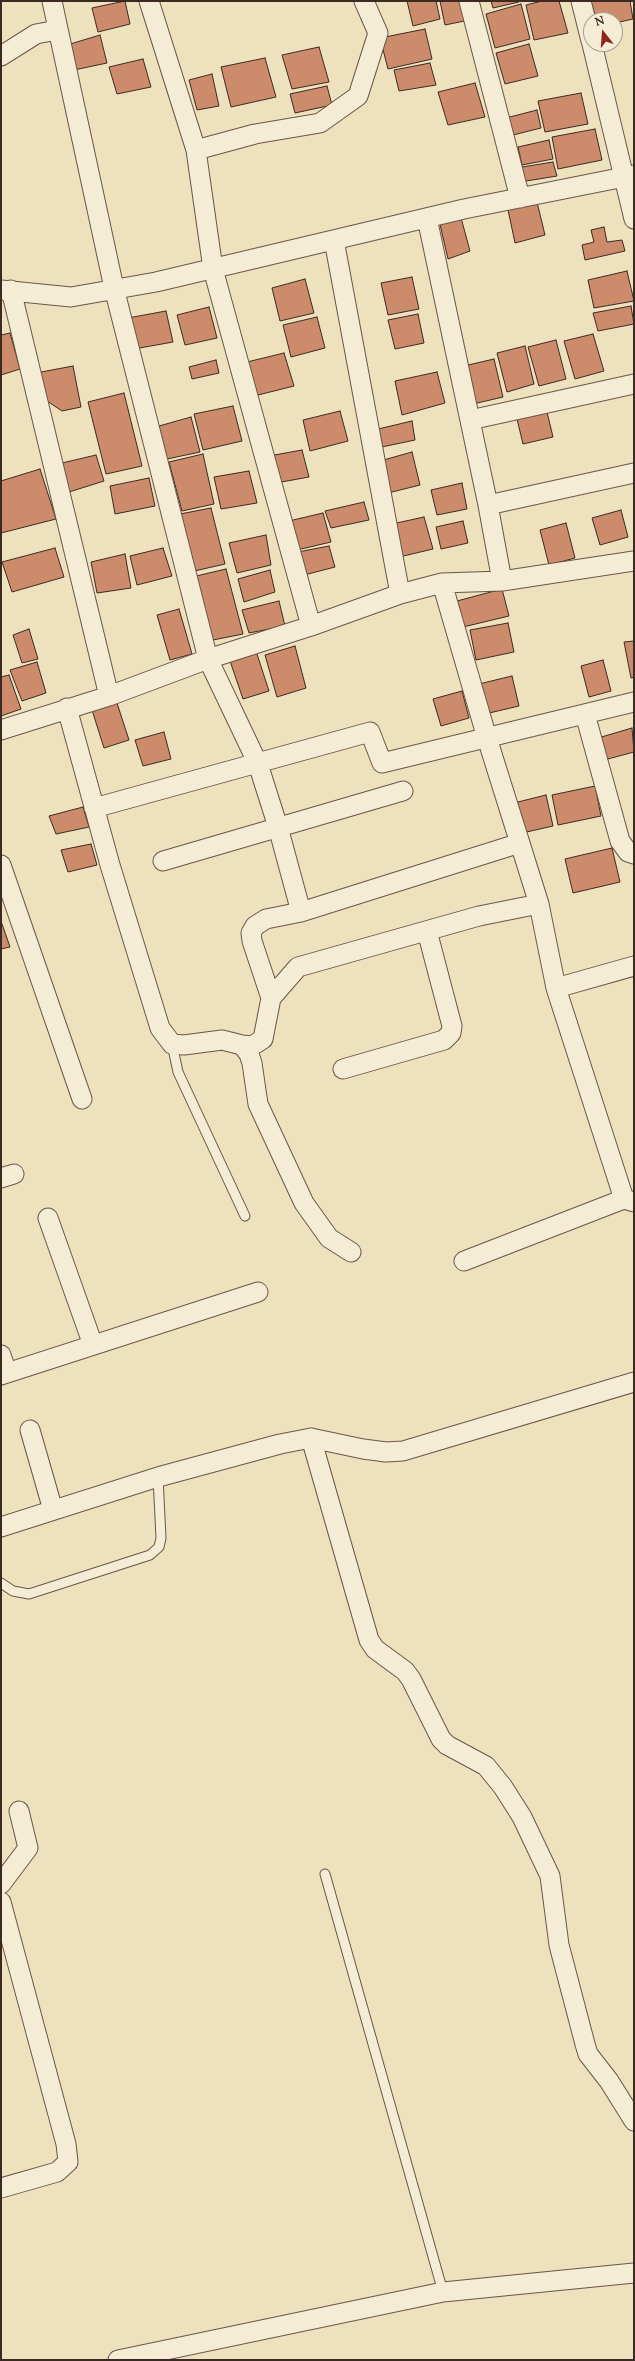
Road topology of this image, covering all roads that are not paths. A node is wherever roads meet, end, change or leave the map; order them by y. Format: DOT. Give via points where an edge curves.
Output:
graph roads {
  1 [pos="52,1"];
  2 [pos="149,1"];
  3 [pos="364,1"];
  4 [pos="469,1"];
  5 [pos="581,1"];
  6 [pos="584,12"];
  7 [pos="57,30"];
  8 [pos="594,52"];
  9 [pos="1,56"];
  10 [pos="196,150"];
  11 [pos="629,176"];
  12 [pos="520,198"];
  13 [pos="427,218"];
  14 [pos="634,219"];
  15 [pos="334,240"];
  16 [pos="214,269"];
  17 [pos="114,288"];
  18 [pos="6,290"];
  19 [pos="634,384"];
  20 [pos="470,420"];
  21 [pos="634,473"];
  22 [pos="488,505"];
  23 [pos="634,561"];
  24 [pos="502,581"];
  25 [pos="442,583"];
  26 [pos="400,594"];
  27 [pos="311,626"];
  28 [pos="208,659"];
  29 [pos="109,696"];
  30 [pos="634,702"];
  31 [pos="67,708"];
  32 [pos="585,714"];
  33 [pos="1,730"];
  34 [pos="487,738"];
  35 [pos="258,764"];
  36 [pos="403,791"];
  37 [pos="94,808"];
  38 [pos="278,827"];
  39 [pos="520,843"];
  40 [pos="634,854"];
  41 [pos="163,861"];
  42 [pos="1,864"];
  43 [pos="539,904"];
  44 [pos="301,912"];
  45 [pos="427,931"];
  46 [pos="634,966"];
  47 [pos="556,988"];
  48 [pos="271,998"];
  49 [pos="172,1044"];
  50 [pos="242,1045"];
  51 [pos="343,1069"];
  52 [pos="82,1099"];
  53 [pos="629,1200"];
  54 [pos="245,1216"];
  55 [pos="48,1218"];
  56 [pos="351,1252"];
  57 [pos="464,1261"];
  58 [pos="258,1292"];
  59 [pos="93,1345"];
  60 [pos="1,1355"];
  61 [pos="4,1374"];
  62 [pos="634,1382"];
  63 [pos="30,1430"];
  64 [pos="310,1438"];
  65 [pos="158,1477"];
  66 [pos="53,1510"];
  67 [pos="1,1526"];
  68 [pos="1,1583"];
  69 [pos="19,1811"];
  70 [pos="324,1874"];
  71 [pos="1,1884"];
  72 [pos="1,1902"];
  73 [pos="634,2121"];
  74 [pos="1,2188"];
  75 [pos="634,2273"];
  76 [pos="442,2292"];
  77 [pos="118,2360"];
  1 -- 7 [label="street"];
  2 -- 10 [label="street"];
  3 -- 10 [label="street" via="378,33 358,96 320,123 255,134"];
  4 -- 12 [label="street"];
  5 -- 6 [label="street"];
  7 -- 9 [label="street" via="36,34"];
  7 -- 17 [label="street"];
  8 -- 11 [label="street"];
  10 -- 16 [label="street"];
  11 -- 12 [label="street"];
  11 -- 14 [label="street"];
  12 -- 13 [label="street"];
  13 -- 15 [label="street"];
  13 -- 20 [label="street"];
  15 -- 16 [label="street"];
  15 -- 26 [label="street"];
  16 -- 17 [label="street"];
  16 -- 27 [label="street"];
  17 -- 18 [label="street" via="71,297"];
  17 -- 28 [label="street"];
  18 -- 29 [label="street"];
  19 -- 20 [label="street"];
  20 -- 22 [label="street"];
  21 -- 22 [label="street"];
  22 -- 24 [label="street"];
  23 -- 24 [label="street"];
  24 -- 25 [label="street"];
  25 -- 26 [label="street"];
  25 -- 34 [label="street"];
  26 -- 27 [label="street"];
  27 -- 28 [label="street"];
  28 -- 29 [label="street"];
  28 -- 35 [label="street"];
  29 -- 31 [label="street"];
  30 -- 32 [label="street"];
  31 -- 33 [label="street"];
  31 -- 37 [label="street"];
  32 -- 34 [label="street"];
  32 -- 40 [label="street" via="620,841 628,852"];
  34 -- 35 [label="street" via="382,763 370,732"];
  34 -- 39 [label="street"];
  35 -- 37 [label="street"];
  35 -- 38 [label="street"];
  36 -- 38 [label="street"];
  37 -- 49 [label="street" via="160,1028"];
  38 -- 41 [label="street"];
  38 -- 44 [label="street"];
  39 -- 43 [label="street"];
  39 -- 44 [label="street"];
  42 -- 52 [label="street"];
  43 -- 45 [label="street" via="479,916"];
  43 -- 47 [label="street"];
  44 -- 48 [label="street" via="266,919 255,926 251,933"];
  45 -- 48 [label="street" via="298,967"];
  45 -- 51 [label="street" via="452,1026 450,1033 444,1040"];
  46 -- 47 [label="street"];
  47 -- 53 [label="street"];
  48 -- 50 [label="street" via="263,1039 252,1046"];
  49 -- 50 [label="street" via="222,1040"];
  49 -- 54 [label="lane" via="178,1072"];
  50 -- 56 [label="street" via="252,1063 258,1104 304,1203 329,1238"];
  53 -- 57 [label="street"];
  55 -- 59 [label="street"];
  58 -- 59 [label="street"];
  59 -- 61 [label="street"];
  60 -- 61 [label="street"];
  62 -- 64 [label="street" via="403,1451 378,1451"];
  63 -- 66 [label="street"];
  64 -- 65 [label="street"];
  64 -- 73 [label="street" via="368,1640 411,1679 441,1739 447,1745 486,1766 522,1817 550,1876 559,1945 584,2044 588,2054 609,2081"];
  65 -- 66 [label="street"];
  65 -- 68 [label="lane" via="161,1538 159,1548 150,1555 29,1594 13,1591"];
  66 -- 67 [label="street"];
  69 -- 71 [label="street" via="28,1848"];
  70 -- 76 [label="lane"];
  72 -- 74 [label="street" via="66,2144 68,2162 57,2172"];
  75 -- 76 [label="street"];
  76 -- 77 [label="street"];
}
